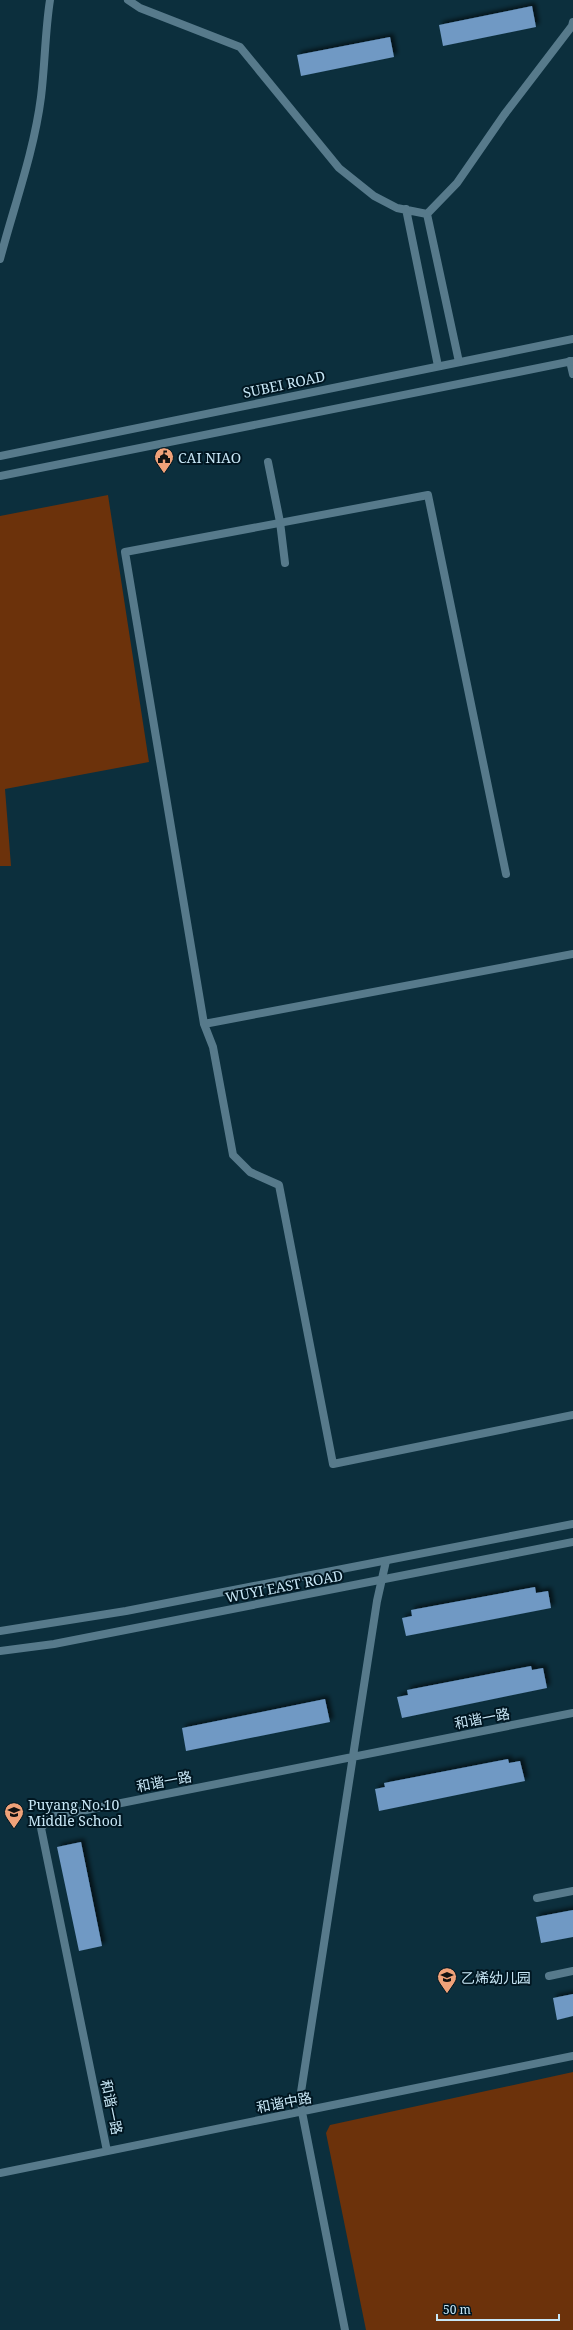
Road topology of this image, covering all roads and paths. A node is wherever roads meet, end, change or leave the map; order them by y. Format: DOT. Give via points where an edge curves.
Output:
graph roads {
  1 [pos="50,0"];
  2 [pos="128,0"];
  3 [pos="573,22"];
  4 [pos="406,209"];
  5 [pos="427,214"];
  6 [pos="0,259"];
  7 [pos="573,339"];
  8 [pos="572,361"];
  9 [pos="459,362"];
  10 [pos="438,366"];
  11 [pos="573,374"];
  12 [pos="0,456"];
  13 [pos="268,462"];
  14 [pos="0,476"];
  15 [pos="280,522"];
  16 [pos="285,563"];
  17 [pos="506,874"];
  18 [pos="573,954"];
  19 [pos="204,1024"];
  20 [pos="573,1415"];
  21 [pos="573,1524"];
  22 [pos="573,1542"];
  23 [pos="386,1561"];
  24 [pos="382,1581"];
  25 [pos="0,1631"];
  26 [pos="0,1651"];
  27 [pos="573,1713"];
  28 [pos="354,1757"];
  29 [pos="573,1891"];
  30 [pos="537,1898"];
  31 [pos="573,1971"];
  32 [pos="549,1976"];
  33 [pos="573,2056"];
  34 [pos="302,2112"];
  35 [pos="107,2151"];
  36 [pos="0,2173"];
  37 [pos="345,2330"];
  1 -- 6 [label="street" via="45,31 41,98 32,143"];
  2 -- 4 [label="street" via="140,8 240,47 339,168 374,196 397,208"];
  3 -- 5 [label="street" via="457,183"];
  4 -- 5 [label="street"];
  4 -- 10 [label="street"];
  5 -- 9 [label="street"];
  7 -- 9 [label="street, SUBEI ROAD"];
  8 -- 11 [label="street"];
  8 -- 14 [label="street"];
  9 -- 10 [label="street, SUBEI ROAD"];
  10 -- 12 [label="street, SUBEI ROAD"];
  13 -- 15 [label="street"];
  15 -- 16 [label="street"];
  15 -- 17 [label="street" via="428,495"];
  15 -- 19 [label="street" via="125,552"];
  18 -- 19 [label="street"];
  19 -- 20 [label="street" via="212,1047 233,1155 250,1172 279,1185 333,1464"];
  21 -- 23 [label="street, WUYI EAST ROAD"];
  22 -- 24 [label="street, WUYI EAST ROAD"];
  23 -- 24 [label="street"];
  23 -- 25 [label="street, WUYI EAST ROAD" via="126,1611"];
  24 -- 26 [label="street, WUYI EAST ROAD" via="54,1644"];
  24 -- 28 [label="street"];
  27 -- 28 [label="street, 和谐一路"];
  28 -- 34 [label="street" via="304,2068"];
  28 -- 35 [label="street, 和谐一路" via="52,1817 41,1828"];
  29 -- 30 [label="street"];
  31 -- 32 [label="street"];
  33 -- 34 [label="street, 和谐中路"];
  34 -- 35 [label="street, 和谐中路"];
  34 -- 37 [label="street"];
  35 -- 36 [label="street, 和谐中路"];
}
